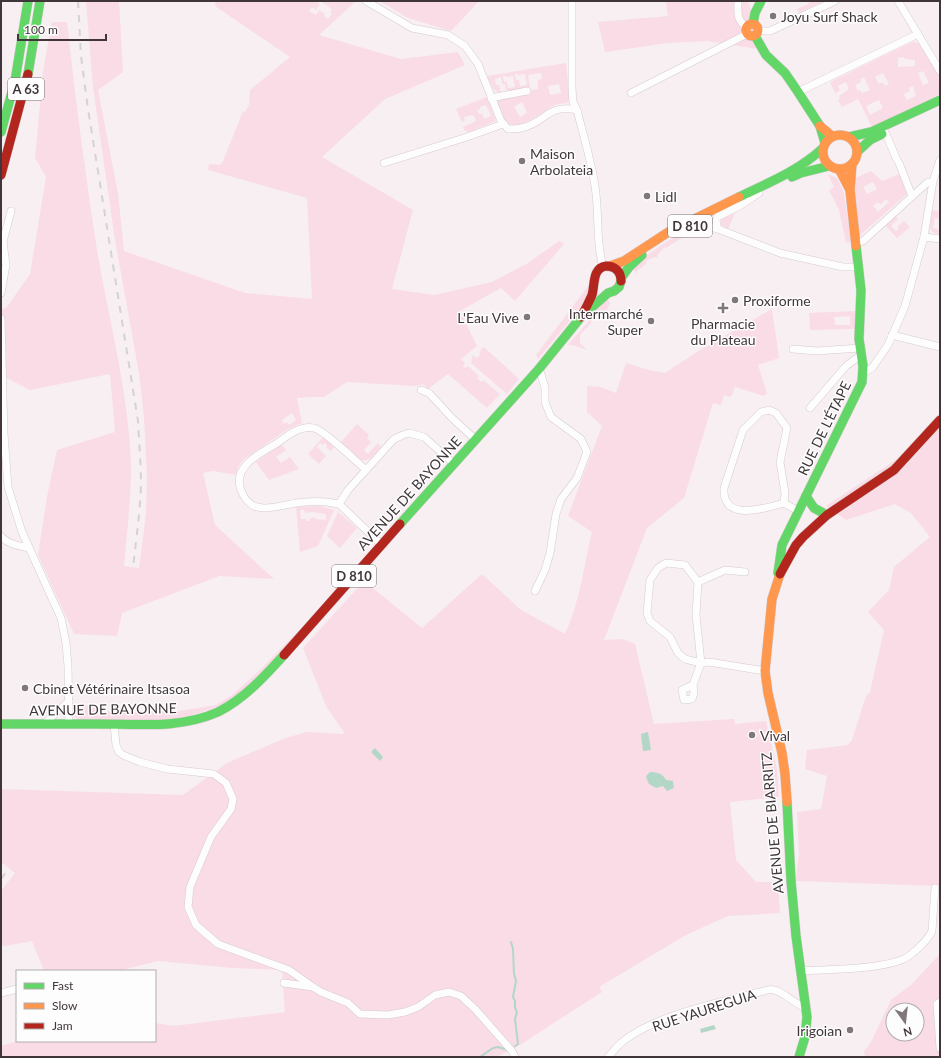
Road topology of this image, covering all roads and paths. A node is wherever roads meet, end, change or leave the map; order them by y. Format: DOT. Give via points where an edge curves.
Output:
graph roads {
  1 [pos="28,1"];
  2 [pos="40,1"];
  3 [pos="366,1"];
  4 [pos="572,1"];
  5 [pos="738,1"];
  6 [pos="761,1"];
  7 [pos="835,1"];
  8 [pos="898,1"];
  9 [pos="752,30"];
  10 [pos="918,34"];
  11 [pos="940,71"];
  12 [pos="527,91"];
  13 [pos="631,92"];
  14 [pos="798,92"];
  15 [pos="492,98"];
  16 [pos="940,100"];
  17 [pos="940,106"];
  18 [pos="578,110"];
  19 [pos="917,111"];
  20 [pos="503,124"];
  21 [pos="820,126"];
  22 [pos="1,132"];
  23 [pos="885,132"];
  24 [pos="832,136"];
  25 [pos="851,139"];
  26 [pos="824,146"];
  27 [pos="857,152"];
  28 [pos="940,160"];
  29 [pos="384,163"];
  30 [pos="852,164"];
  31 [pos="828,165"];
  32 [pos="839,169"];
  33 [pos="1,175"];
  34 [pos="928,182"];
  35 [pos="850,190"];
  36 [pos="759,193"];
  37 [pos="912,196"];
  38 [pos="738,197"];
  39 [pos="11,211"];
  40 [pos="706,222"];
  41 [pos="718,229"];
  42 [pos="924,237"];
  43 [pos="940,239"];
  44 [pos="856,243"];
  45 [pos="606,267"];
  46 [pos="858,267"];
  47 [pos="621,278"];
  48 [pos="595,284"];
  49 [pos="1,293"];
  50 [pos="608,293"];
  51 [pos="581,316"];
  52 [pos="1,319"];
  53 [pos="892,335"];
  54 [pos="940,347"];
  55 [pos="793,349"];
  56 [pos="861,351"];
  57 [pos="538,370"];
  58 [pos="864,372"];
  59 [pos="421,390"];
  60 [pos="810,408"];
  61 [pos="940,420"];
  62 [pos="476,440"];
  63 [pos="454,464"];
  64 [pos="366,470"];
  65 [pos="806,496"];
  66 [pos="784,503"];
  67 [pos="339,504"];
  68 [pos="798,511"];
  69 [pos="827,516"];
  70 [pos="1,536"];
  71 [pos="382,545"];
  72 [pos="29,548"];
  73 [pos="745,572"];
  74 [pos="778,577"];
  75 [pos="698,582"];
  76 [pos="535,591"];
  77 [pos="702,663"];
  78 [pos="765,670"];
  79 [pos="693,685"];
  80 [pos="69,701"];
  81 [pos="1,724"];
  82 [pos="44,724"];
  83 [pos="69,724"];
  84 [pos="114,724"];
  85 [pos="935,888"];
  86 [pos="801,971"];
  87 [pos="284,983"];
  88 [pos="313,987"];
  89 [pos="16,989"];
  90 [pos="1,993"];
  91 [pos="940,1002"];
  92 [pos="806,1008"];
  93 [pos="940,1048"];
  94 [pos="515,1057"];
  95 [pos="608,1057"];
  96 [pos="799,1057"];
  1 -- 22 [label="main road, A 63" via="15,82"];
  2 -- 33 [label="main road, A 63" via="28,82"];
  3 -- 15 [label="street" via="412,28 448,35 465,46 478,64"];
  4 -- 18 [label="street" via="572,88 573,102"];
  5 -- 9 [label="street" via="738,18"];
  6 -- 9 [label="main road"];
  7 -- 9 [label="street" via="770,31"];
  8 -- 10 [label="street"];
  9 -- 13 [label="street"];
  9 -- 14 [label="main road" via="766,55 785,73"];
  10 -- 11 [label="street"];
  10 -- 14 [label="street"];
  12 -- 15 [label="street"];
  14 -- 21 [label="main road"];
  15 -- 20 [label="street"];
  16 -- 19 [label="main road"];
  17 -- 23 [label="main road"];
  18 -- 20 [label="street" via="554,110 522,128 508,129"];
  18 -- 45 [label="street" via="594,175 598,237"];
  19 -- 25 [label="main road"];
  19 -- 25 [label="main road" via="909,118 873,134"];
  20 -- 29 [label="street"];
  21 -- 24 [label="main road"];
  21 -- 26 [label="main road"];
  23 -- 27 [label="main road" via="870,140"];
  23 -- 37 [label="street"];
  24 -- 25 [label="main road" via="840,134"];
  24 -- 26 [label="main road"];
  25 -- 27 [label="main road"];
  26 -- 31 [label="main road" via="824,159"];
  26 -- 38 [label="main road" via="810,160 792,171"];
  27 -- 30 [label="main road"];
  28 -- 42 [label="street" via="933,181"];
  30 -- 32 [label="main road"];
  30 -- 35 [label="main road"];
  31 -- 32 [label="main road"];
  31 -- 36 [label="main road, D 810" via="807,167 797,171"];
  32 -- 35 [label="main road"];
  34 -- 37 [label="street"];
  35 -- 44 [label="main road, RUE DE L'ÉTAPE"];
  36 -- 40 [label="main road, D 810"];
  36 -- 41 [label="street" via="717,217"];
  37 -- 44 [label="street" via="863,241"];
  38 -- 40 [label="street" via="703,217"];
  38 -- 45 [label="main road" via="670,231 624,261"];
  39 -- 49 [label="street" via="3,242 6,265"];
  40 -- 41 [label="street"];
  40 -- 47 [label="main road, D 810" via="692,225 648,250"];
  41 -- 46 [label="street" via="780,253 843,267"];
  42 -- 43 [label="street"];
  42 -- 53 [label="street" via="905,306"];
  44 -- 46 [label="main road, RUE DE L'ÉTAPE"];
  45 -- 47 [label="main road" via="618,270"];
  45 -- 48 [label="main road" via="596,274"];
  46 -- 56 [label="main road, RUE DE L'ÉTAPE"];
  47 -- 50 [label="main road" via="618,288"];
  48 -- 50 [label="main road" via="600,290"];
  48 -- 51 [label="main road, D 810" via="592,296"];
  50 -- 51 [label="main road, D 810"];
  51 -- 57 [label="main road, AVENUE DE BAYONNE / D 810"];
  52 -- 72 [label="street" via="8,487"];
  53 -- 54 [label="street"];
  53 -- 58 [label="street" via="872,368"];
  55 -- 56 [label="street"];
  56 -- 58 [label="main road, RUE DE L'ÉTAPE"];
  56 -- 60 [label="street"];
  57 -- 62 [label="main road, AVENUE DE BAYONNE / D 810"];
  57 -- 76 [label="street" via="545,388 545,402 552,417 581,439 587,452 577,478 561,499 549,559"];
  58 -- 65 [label="main road, RUE DE L'ÉTAPE" via="858,392"];
  59 -- 62 [label="street" via="429,393"];
  61 -- 69 [label="main road, AVENUE DE BIARRITZ" via="894,470"];
  62 -- 63 [label="main road, AVENUE DE BAYONNE / D 810"];
  63 -- 64 [label="street" via="424,436 409,433 394,439"];
  63 -- 71 [label="main road, AVENUE DE BAYONNE / D 810"];
  64 -- 67 [label="street"];
  64 -- 67 [label="street" via="316,428 305,428 296,430 254,457 244,467 238,481 241,492 255,506 272,508 307,502"];
  65 -- 68 [label="main road, RUE DE L'ÉTAPE"];
  65 -- 69 [label="main road" via="812,508"];
  66 -- 66 [label="street" via="780,462 787,428 776,413 769,410 761,412 743,430 724,495 729,504 747,511"];
  66 -- 68 [label="street"];
  67 -- 71 [label="street"];
  68 -- 74 [label="main road, RUE DE L'ÉTAPE" via="780,554"];
  69 -- 74 [label="main road, AVENUE DE BIARRITZ" via="796,545"];
  70 -- 72 [label="street" via="12,543"];
  71 -- 84 [label="main road, AVENUE DE BAYONNE / D 810" via="259,682 236,701 205,718 190,721 172,724"];
  72 -- 80 [label="street" via="61,618 66,643"];
  73 -- 75 [label="street" via="725,570"];
  74 -- 78 [label="main road, AVENUE DE BIARRITZ" via="770,612"];
  75 -- 77 [label="street" via="696,616"];
  75 -- 77 [label="street" via="685,565 666,563 658,568 650,580 647,613 650,621 670,637 678,654 685,659"];
  77 -- 78 [label="street"];
  77 -- 79 [label="street"];
  78 -- 86 [label="main road, AVENUE DE BIARRITZ" via="785,774 791,881"];
  80 -- 82 [label="street"];
  80 -- 83 [label="street"];
  81 -- 82 [label="main road, AVENUE DE BAYONNE / D 810"];
  82 -- 83 [label="main road, AVENUE DE BAYONNE / D 810"];
  83 -- 84 [label="main road, AVENUE DE BAYONNE / D 810"];
  84 -- 88 [label="street" via="119,752 140,762 167,769 214,774 226,783 233,799 231,809 211,837 190,887 188,907 196,925 218,944 289,970"];
  85 -- 86 [label="street" via="930,937 906,958 881,965"];
  86 -- 92 [label="main road, AVENUE DE BIARRITZ"];
  87 -- 88 [label="street"];
  88 -- 94 [label="street" via="348,1004 360,1014 388,1015 405,1012 418,1007 435,995 449,992 461,996"];
  89 -- 90 [label="street"];
  91 -- 93 [label="street" via="937,1004"];
  92 -- 95 [label="street, RUE YAUREGUIA" via="797,1005 780,992 764,991 667,1018 635,1034"];
  92 -- 96 [label="main road, AVENUE DE BIARRITZ" via="805,1037"];
}
